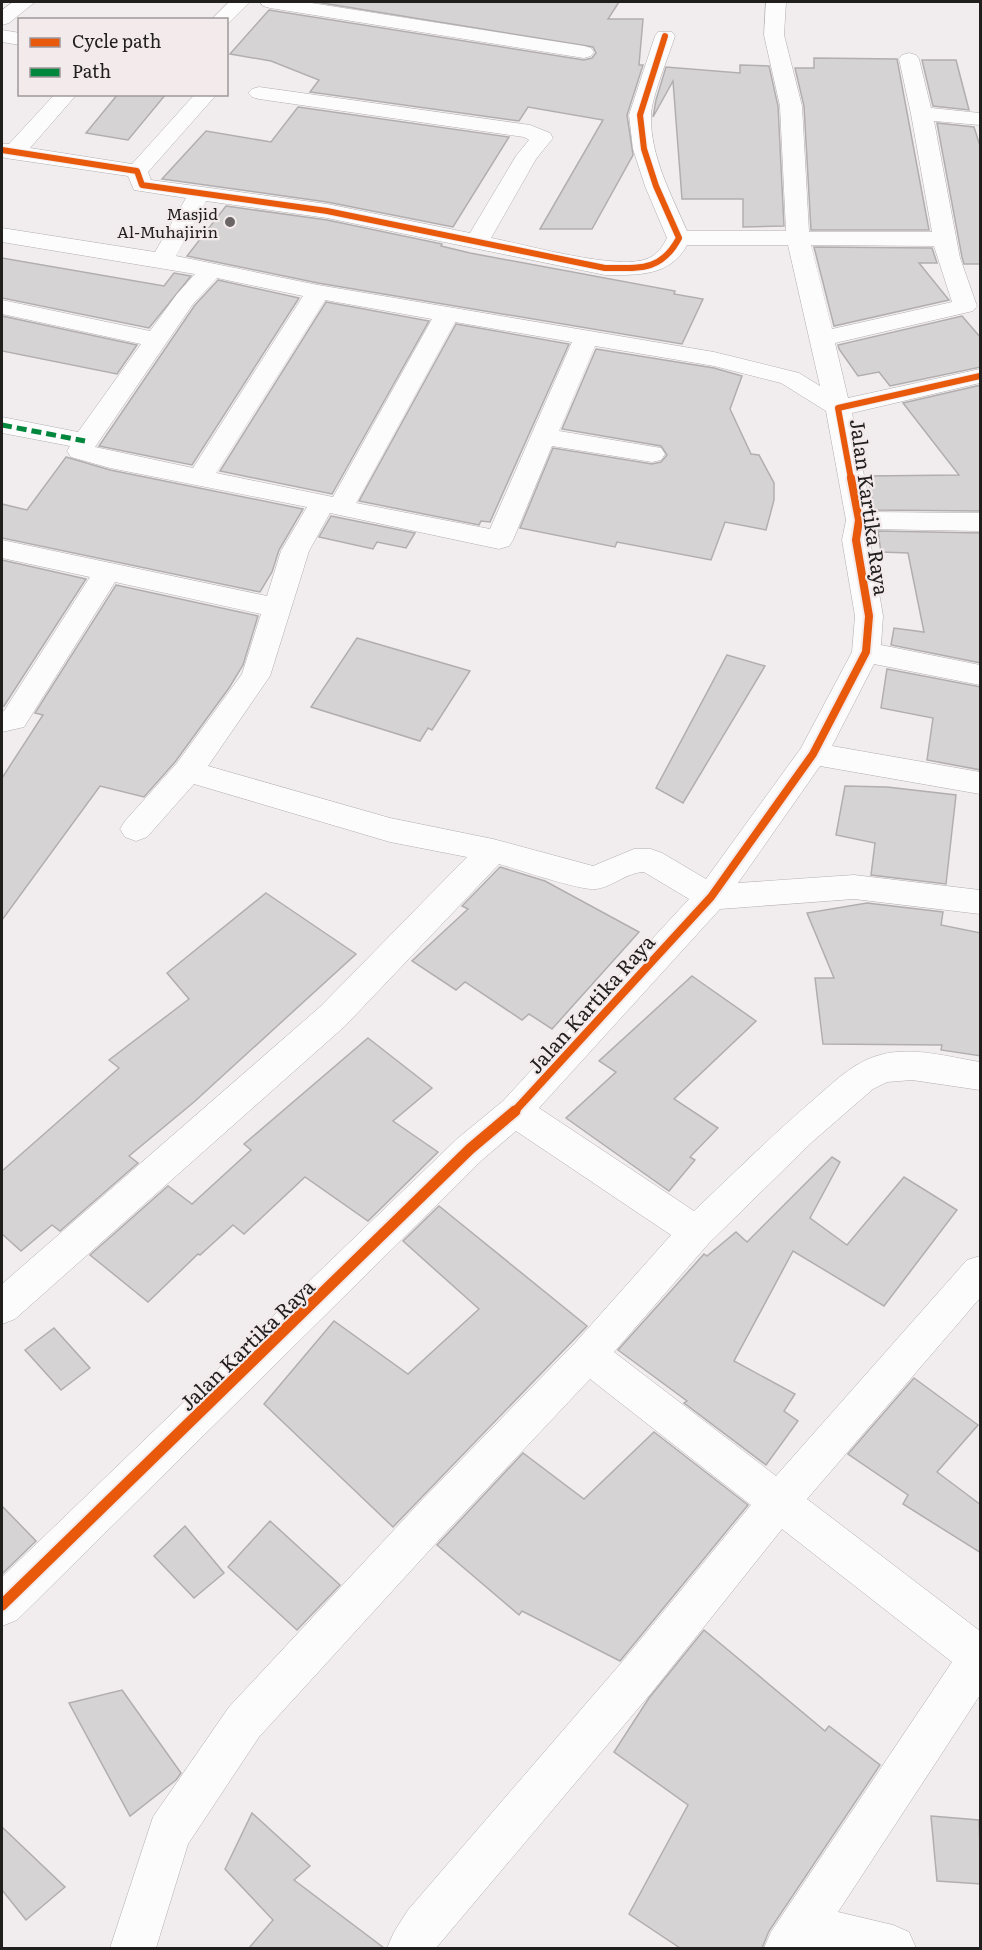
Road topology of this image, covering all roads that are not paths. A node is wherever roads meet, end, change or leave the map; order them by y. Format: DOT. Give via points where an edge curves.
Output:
graph roads {
  1 [pos="25,2"];
  2 [pos="240,2"];
  3 [pos="270,2"];
  4 [pos="776,2"];
  5 [pos="304,4"];
  6 [pos="223,18"];
  7 [pos="2,19"];
  8 [pos="2,36"];
  9 [pos="665,36"];
  10 [pos="18,39"];
  11 [pos="584,52"];
  12 [pos="909,59"];
  13 [pos="259,93"];
  14 [pos="65,96"];
  15 [pos="205,96"];
  16 [pos="922,114"];
  17 [pos="981,119"];
  18 [pos="7,152"];
  19 [pos="137,171"];
  20 [pos="200,194"];
  21 [pos="2,235"];
  22 [pos="679,238"];
  23 [pos="798,239"];
  24 [pos="946,239"];
  25 [pos="477,241"];
  26 [pos="162,260"];
  27 [pos="213,270"];
  28 [pos="318,292"];
  29 [pos="2,307"];
  30 [pos="447,314"];
  31 [pos="586,338"];
  32 [pos="821,339"];
  33 [pos="157,340"];
  34 [pos="981,376"];
  35 [pos="838,408"];
  36 [pos="2,425"];
  37 [pos="544,437"];
  38 [pos="84,441"];
  39 [pos="652,454"];
  40 [pos="200,477"];
  41 [pos="859,520"];
  42 [pos="981,522"];
  43 [pos="2,549"];
  44 [pos="108,571"];
  45 [pos="279,608"];
  46 [pos="866,652"];
  47 [pos="981,675"];
  48 [pos="2,722"];
  49 [pos="813,754"];
  50 [pos="188,771"];
  51 [pos="981,783"];
  52 [pos="136,829"];
  53 [pos="492,851"];
  54 [pos="711,897"];
  55 [pos="981,902"];
  56 [pos="981,1076"];
  57 [pos="515,1111"];
  58 [pos="696,1232"];
  59 [pos="981,1272"];
  60 [pos="2,1307"];
  61 [pos="588,1355"];
  62 [pos="778,1503"];
  63 [pos="2,1605"];
  64 [pos="981,1657"];
  65 [pos="795,1937"];
  66 [pos="134,1948"];
  67 [pos="410,1948"];
  68 [pos="893,1948"];
  1 -- 7 [label="street"];
  2 -- 6 [label="street"];
  3 -- 5 [label="street"];
  4 -- 23 [label="street" via="774,36 791,106"];
  5 -- 11 [label="street"];
  8 -- 10 [label="street"];
  9 -- 22 [label="street" via="640,115 650,167"];
  12 -- 16 [label="street"];
  13 -- 25 [label="street" via="530,131 542,138 527,156"];
  14 -- 18 [label="street"];
  15 -- 19 [label="street"];
  16 -- 17 [label="street"];
  16 -- 24 [label="street"];
  18 -- 19 [label="street"];
  19 -- 20 [label="street" via="142,185"];
  20 -- 25 [label="street" via="327,211"];
  20 -- 26 [label="street"];
  21 -- 26 [label="street"];
  22 -- 23 [label="street"];
  22 -- 25 [label="street" via="669,258 650,267 605,268"];
  23 -- 24 [label="street"];
  23 -- 32 [label="street"];
  24 -- 32 [label="street" via="948,258 965,306"];
  26 -- 27 [label="street"];
  27 -- 28 [label="street"];
  27 -- 33 [label="street" via="185,299"];
  28 -- 30 [label="street"];
  28 -- 40 [label="street"];
  29 -- 33 [label="street"];
  30 -- 31 [label="street"];
  30 -- 37 [label="street" via="340,508 499,540"];
  31 -- 35 [label="street" via="714,359 790,378"];
  31 -- 37 [label="street"];
  32 -- 35 [label="street"];
  33 -- 38 [label="street"];
  34 -- 35 [label="street, Jalan Kartika Raya"];
  35 -- 41 [label="street, Jalan Kartika Raya"];
  36 -- 38 [label="street"];
  37 -- 39 [label="street"];
  38 -- 40 [label="street" via="80,451"];
  40 -- 45 [label="street" via="323,502 295,551"];
  41 -- 42 [label="street"];
  41 -- 46 [label="street, Jalan Kartika Raya" via="856,540 869,616"];
  43 -- 44 [label="street"];
  44 -- 45 [label="street"];
  44 -- 48 [label="street" via="14,720"];
  45 -- 50 [label="street" via="256,676"];
  46 -- 47 [label="street"];
  46 -- 49 [label="street, Jalan Kartika Raya"];
  49 -- 51 [label="street"];
  49 -- 54 [label="street, Jalan Kartika Raya"];
  50 -- 52 [label="street"];
  50 -- 53 [label="street" via="390,830"];
  53 -- 54 [label="street" via="593,878 631,859 651,861"];
  53 -- 60 [label="street" via="333,1016"];
  54 -- 55 [label="street" via="854,887"];
  54 -- 57 [label="street, Jalan Kartika Raya"];
  56 -- 58 [label="street" via="912,1066 882,1068 861,1080 800,1132"];
  57 -- 58 [label="street"];
  57 -- 63 [label="street, Jalan Kartika Raya" via="470,1149"];
  58 -- 61 [label="street"];
  59 -- 62 [label="street"];
  61 -- 62 [label="street"];
  61 -- 66 [label="street" via="244,1722 169,1833"];
  62 -- 64 [label="street"];
  62 -- 67 [label="street" via="637,1677 424,1926"];
  64 -- 65 [label="street"];
  65 -- 68 [label="street"];
}
